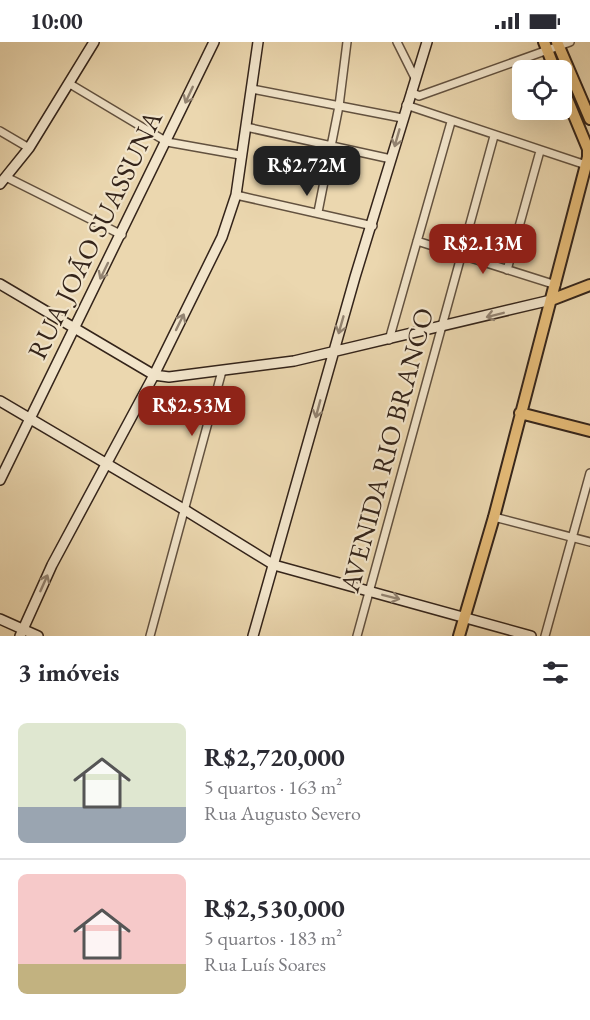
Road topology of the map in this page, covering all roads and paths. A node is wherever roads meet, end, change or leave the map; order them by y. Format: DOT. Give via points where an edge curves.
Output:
graph roads {
  1 [pos="94,42"];
  2 [pos="214,42"];
  3 [pos="258,42"];
  4 [pos="347,42"];
  5 [pos="397,42"];
  6 [pos="427,42"];
  7 [pos="570,42"];
  8 [pos="558,44"];
  9 [pos="545,46"];
  10 [pos="88,47"];
  11 [pos="551,60"];
  12 [pos="415,78"];
  13 [pos="70,84"];
  14 [pos="252,89"];
  15 [pos="415,94"];
  16 [pos="339,106"];
  17 [pos="410,107"];
  18 [pos="572,110"];
  19 [pos="402,118"];
  20 [pos="590,119"];
  21 [pos="451,122"];
  22 [pos="246,127"];
  23 [pos="0,131"];
  24 [pos="494,136"];
  25 [pos="167,141"];
  26 [pos="332,146"];
  27 [pos="29,148"];
  28 [pos="540,151"];
  29 [pos="240,155"];
  30 [pos="391,159"];
  31 [pos="586,165"];
  32 [pos="3,180"];
  33 [pos="236,195"];
  34 [pos="318,212"];
  35 [pos="373,226"];
  36 [pos="122,235"];
  37 [pos="417,241"];
  38 [pos="462,255"];
  39 [pos="507,270"];
  40 [pos="0,284"];
  41 [pos="556,285"];
  42 [pos="590,285"];
  43 [pos="551,300"];
  44 [pos="442,327"];
  45 [pos="75,330"];
  46 [pos="389,340"];
  47 [pos="333,352"];
  48 [pos="222,371"];
  49 [pos="154,375"];
  50 [pos="0,401"];
  51 [pos="520,413"];
  52 [pos="30,420"];
  53 [pos="590,431"];
  54 [pos="106,464"];
  55 [pos="590,472"];
  56 [pos="0,480"];
  57 [pos="185,510"];
  58 [pos="494,517"];
  59 [pos="572,538"];
  60 [pos="590,543"];
  61 [pos="274,566"];
  62 [pos="369,591"];
  63 [pos="465,617"];
  64 [pos="0,619"];
  65 [pos="22,633"];
  66 [pos="38,636"];
  67 [pos="150,636"];
  68 [pos="253,636"];
  69 [pos="357,636"];
  70 [pos="459,636"];
  71 [pos="531,636"];
  72 [pos="545,636"];
  1 -- 10 [label="main road"];
  2 -- 25 [label="main road, RUA JOÃO SUASSUNA, one-way"];
  3 -- 14 [label="main road"];
  4 -- 16 [label="street"];
  5 -- 12 [label="street"];
  6 -- 12 [label="main road"];
  7 -- 8 [label="street"];
  8 -- 9 [label="street"];
  8 -- 20 [label="main road"];
  9 -- 11 [label="main road"];
  9 -- 15 [label="street"];
  10 -- 13 [label="main road"];
  12 -- 15 [label="main road"];
  13 -- 25 [label="street"];
  13 -- 27 [label="main road"];
  14 -- 16 [label="street"];
  14 -- 22 [label="main road"];
  15 -- 17 [label="main road"];
  16 -- 19 [label="street"];
  16 -- 26 [label="street"];
  17 -- 19 [label="main road"];
  17 -- 21 [label="street"];
  18 -- 31 [label="main road" via="588,149"];
  19 -- 30 [label="main road, one-way"];
  21 -- 24 [label="street"];
  21 -- 37 [label="street"];
  22 -- 26 [label="street"];
  22 -- 29 [label="main road"];
  23 -- 27 [label="street"];
  24 -- 28 [label="street"];
  24 -- 38 [label="street, AVENIDA RIO BRANCO"];
  25 -- 29 [label="street"];
  25 -- 36 [label="main road, RUA JOÃO SUASSUNA"];
  26 -- 30 [label="street"];
  26 -- 34 [label="street"];
  27 -- 32 [label="main road"];
  28 -- 31 [label="street"];
  28 -- 39 [label="street"];
  29 -- 33 [label="main road"];
  30 -- 35 [label="main road"];
  31 -- 41 [label="main road"];
  32 -- 36 [label="street"];
  33 -- 34 [label="street"];
  49 -- 33 [label="main road, one-way" via="222,237"];
  34 -- 35 [label="street"];
  35 -- 47 [label="main road, one-way"];
  36 -- 45 [label="main road, RUA JOÃO SUASSUNA, one-way"];
  37 -- 38 [label="street"];
  37 -- 46 [label="street"];
  38 -- 39 [label="street"];
  38 -- 44 [label="street, AVENIDA RIO BRANCO"];
  39 -- 41 [label="street"];
  40 -- 45 [label="main road"];
  41 -- 43 [label="main road"];
  42 -- 43 [label="main road"];
  43 -- 44 [label="main road, one-way"];
  43 -- 51 [label="main road"];
  44 -- 46 [label="main road"];
  44 -- 62 [label="street, AVENIDA RIO BRANCO"];
  45 -- 49 [label="main road"];
  45 -- 52 [label="main road, RUA JOÃO SUASSUNA"];
  46 -- 47 [label="main road"];
  47 -- 48 [label="main road"];
  47 -- 61 [label="main road, one-way"];
  48 -- 49 [label="main road"];
  48 -- 57 [label="street"];
  49 -- 54 [label="main road"];
  50 -- 52 [label="main road"];
  51 -- 53 [label="main road"];
  51 -- 58 [label="main road"];
  52 -- 54 [label="main road"];
  52 -- 56 [label="main road, RUA JOÃO SUASSUNA"];
  54 -- 57 [label="main road"];
  65 -- 54 [label="main road, one-way" via="52,565"];
  55 -- 59 [label="street"];
  57 -- 61 [label="main road"];
  57 -- 67 [label="street"];
  58 -- 59 [label="street"];
  58 -- 63 [label="main road"];
  59 -- 60 [label="street"];
  59 -- 72 [label="street"];
  61 -- 62 [label="main road"];
  61 -- 68 [label="main road"];
  62 -- 63 [label="main road, one-way"];
  62 -- 69 [label="street, AVENIDA RIO BRANCO"];
  63 -- 70 [label="main road"];
  63 -- 71 [label="main road"];
  64 -- 65 [label="main road"];
  65 -- 66 [label="main road"];
}
